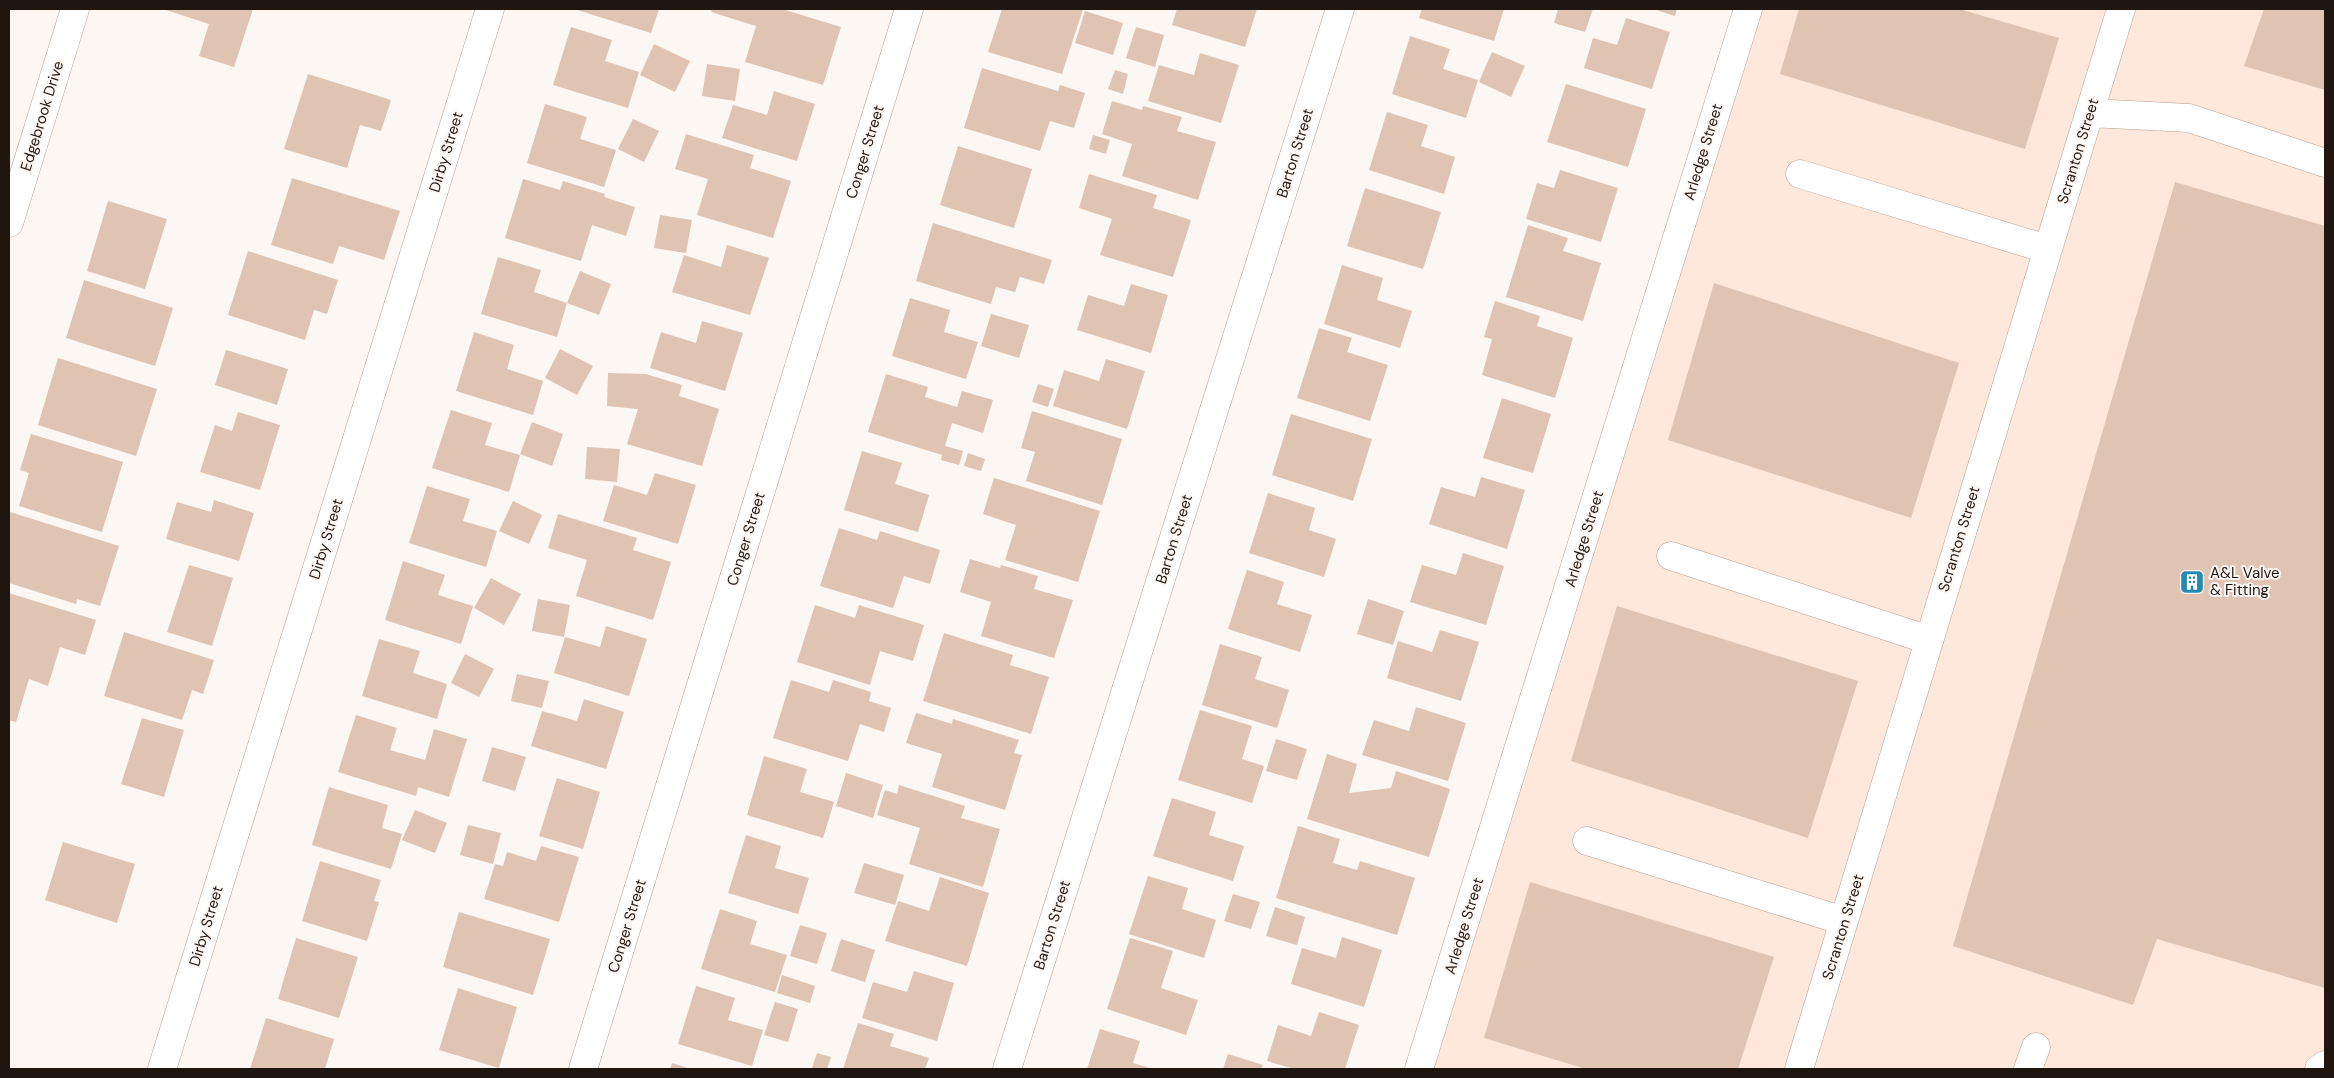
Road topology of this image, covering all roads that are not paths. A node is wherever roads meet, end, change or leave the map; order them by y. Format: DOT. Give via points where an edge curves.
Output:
graph roads {
  1 [pos="75,9"];
  2 [pos="490,9"];
  3 [pos="909,9"];
  4 [pos="1340,9"];
  5 [pos="1748,9"];
  6 [pos="2120,9"];
  7 [pos="2090,113"];
  8 [pos="2325,163"];
  9 [pos="1800,174"];
  10 [pos="9,223"];
  11 [pos="2047,248"];
  12 [pos="1672,556"];
  13 [pos="1928,640"];
  14 [pos="1587,841"];
  15 [pos="1844,922"];
  16 [pos="2325,1065"];
  17 [pos="162,1069"];
  18 [pos="583,1069"];
  19 [pos="1007,1069"];
  20 [pos="1419,1069"];
  21 [pos="1800,1069"];
  22 [pos="2319,1069"];
  1 -- 10 [label="street, Edgebrook Drive"];
  2 -- 17 [label="street, Dirby Street"];
  3 -- 18 [label="street, Conger Street"];
  4 -- 19 [label="street, Barton Street"];
  5 -- 20 [label="street, Arledge Street"];
  6 -- 7 [label="street, Scranton Street"];
  7 -- 8 [label="street" via="2189,118"];
  7 -- 11 [label="street, Scranton Street"];
  9 -- 11 [label="street"];
  11 -- 13 [label="street, Scranton Street"];
  12 -- 13 [label="street"];
  13 -- 15 [label="street, Scranton Street"];
  14 -- 15 [label="street"];
  15 -- 21 [label="street, Scranton Street"];
  16 -- 22 [label="street"];
}
